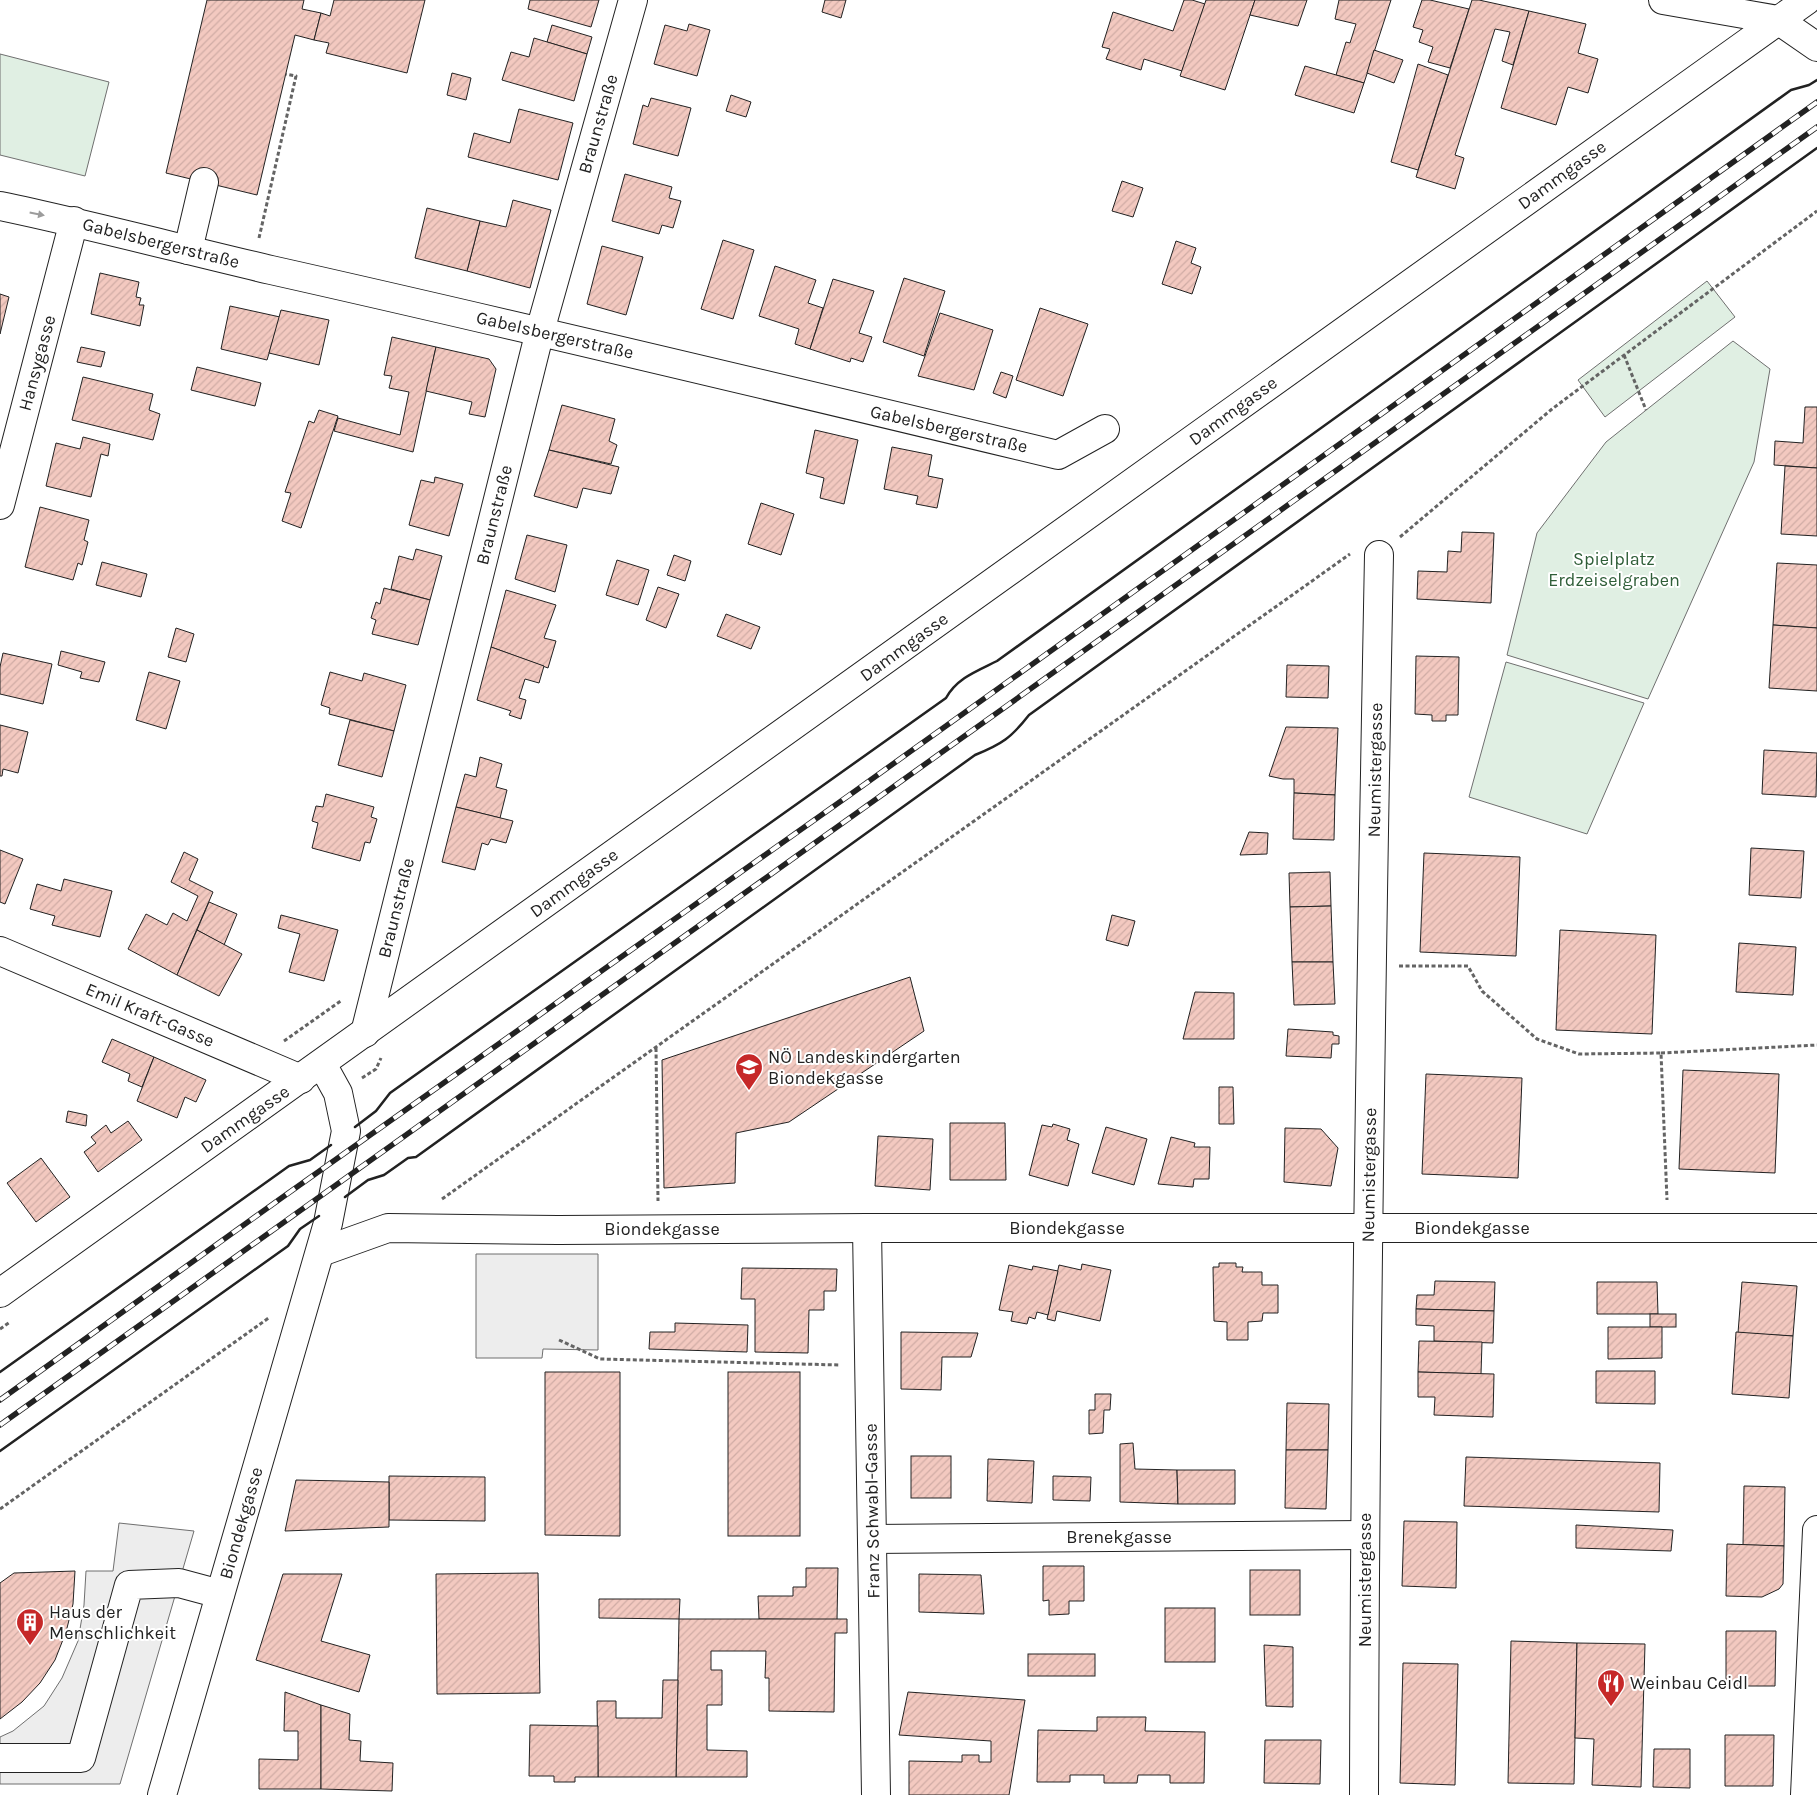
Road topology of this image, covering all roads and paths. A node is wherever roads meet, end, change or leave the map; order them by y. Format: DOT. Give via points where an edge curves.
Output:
graph roads {
  1 [pos="632,0"];
  2 [pos="1664,0"];
  3 [pos="1807,0"];
  4 [pos="1778,20"];
  5 [pos="1817,47"];
  6 [pos="286,74"];
  7 [pos="204,182"];
  8 [pos="0,206"];
  9 [pos="1817,212"];
  10 [pos="74,221"];
  11 [pos="188,250"];
  12 [pos="252,265"];
  13 [pos="540,331"];
  14 [pos="1624,355"];
  15 [pos="1646,410"];
  16 [pos="1105,429"];
  17 [pos="0,505"];
  18 [pos="1379,554"];
  19 [pos="0,951"];
  20 [pos="1371,966"];
  21 [pos="365,1033"];
  22 [pos="1817,1045"];
  23 [pos="656,1048"];
  24 [pos="1661,1053"];
  25 [pos="322,1064"];
  26 [pos="301,1079"];
  27 [pos="438,1203"];
  28 [pos="867,1228"];
  29 [pos="1369,1228"];
  30 [pos="1668,1228"];
  31 [pos="1817,1228"];
  32 [pos="658,1229"];
  33 [pos="321,1252"];
  34 [pos="0,1293"];
  35 [pos="272,1315"];
  36 [pos="559,1340"];
  37 [pos="869,1365"];
  38 [pos="0,1509"];
  39 [pos="1817,1530"];
  40 [pos="1365,1535"];
  41 [pos="872,1539"];
  42 [pos="220,1594"];
  43 [pos="0,1758"];
  44 [pos="162,1795"];
  45 [pos="876,1795"];
  46 [pos="1364,1795"];
  47 [pos="1805,1795"];
  1 -- 13 [label="street, Braunstraße"];
  2 -- 4 [label="street"];
  3 -- 4 [label="street, Dammgasse"];
  4 -- 5 [label="street"];
  4 -- 21 [label="street, Dammgasse"];
  6 -- 12 [label="path" via="296,76"];
  7 -- 11 [label="street"];
  8 -- 10 [label="street, Gabelsbergerstraße, one-way"];
  9 -- 14 [label="path"];
  10 -- 11 [label="street, Gabelsbergerstraße"];
  10 -- 17 [label="street, Hansygasse"];
  11 -- 12 [label="street, Gabelsbergerstraße"];
  12 -- 13 [label="street, Gabelsbergerstraße"];
  13 -- 16 [label="street, Gabelsbergerstraße" via="1058,455"];
  13 -- 21 [label="street, Braunstraße"];
  14 -- 15 [label="path"];
  14 -- 18 [label="path" via="1552,409"];
  18 -- 20 [label="street, Neumistergasse"];
  18 -- 23 [label="path" via="1351,553"];
  19 -- 26 [label="street, Emil Kraft-Gasse"];
  20 -- 24 [label="path" via="1468,966 1482,991 1537,1039 1579,1054"];
  20 -- 29 [label="street, Neumistergasse"];
  21 -- 25 [label="street, Dammgasse"];
  22 -- 24 [label="path"];
  23 -- 27 [label="path"];
  23 -- 32 [label="path"];
  24 -- 30 [label="path"];
  25 -- 26 [label="street, Dammgasse"];
  25 -- 33 [label="street, Biondekgasse" via="338,1093 346,1131"];
  26 -- 34 [label="street, Dammgasse"];
  28 -- 29 [label="street, Biondekgasse"];
  28 -- 32 [label="street, Biondekgasse"];
  28 -- 37 [label="street, Franz Schwabl-Gasse"];
  29 -- 30 [label="street, Biondekgasse"];
  29 -- 40 [label="street, Neumistergasse"];
  30 -- 31 [label="street, Biondekgasse"];
  32 -- 33 [label="street, Biondekgasse" via="388,1228"];
  33 -- 42 [label="street, Biondekgasse"];
  35 -- 38 [label="path"];
  36 -- 37 [label="path" via="600,1359"];
  37 -- 41 [label="street, Franz Schwabl-Gasse"];
  39 -- 47 [label="street"];
  40 -- 41 [label="street, Brenekgasse"];
  40 -- 46 [label="street, Neumistergasse"];
  41 -- 45 [label="street, Franz Schwabl-Gasse"];
  42 -- 43 [label="street" via="179,1583 129,1585 80,1758"];
  42 -- 44 [label="street, Biondekgasse"];
}
